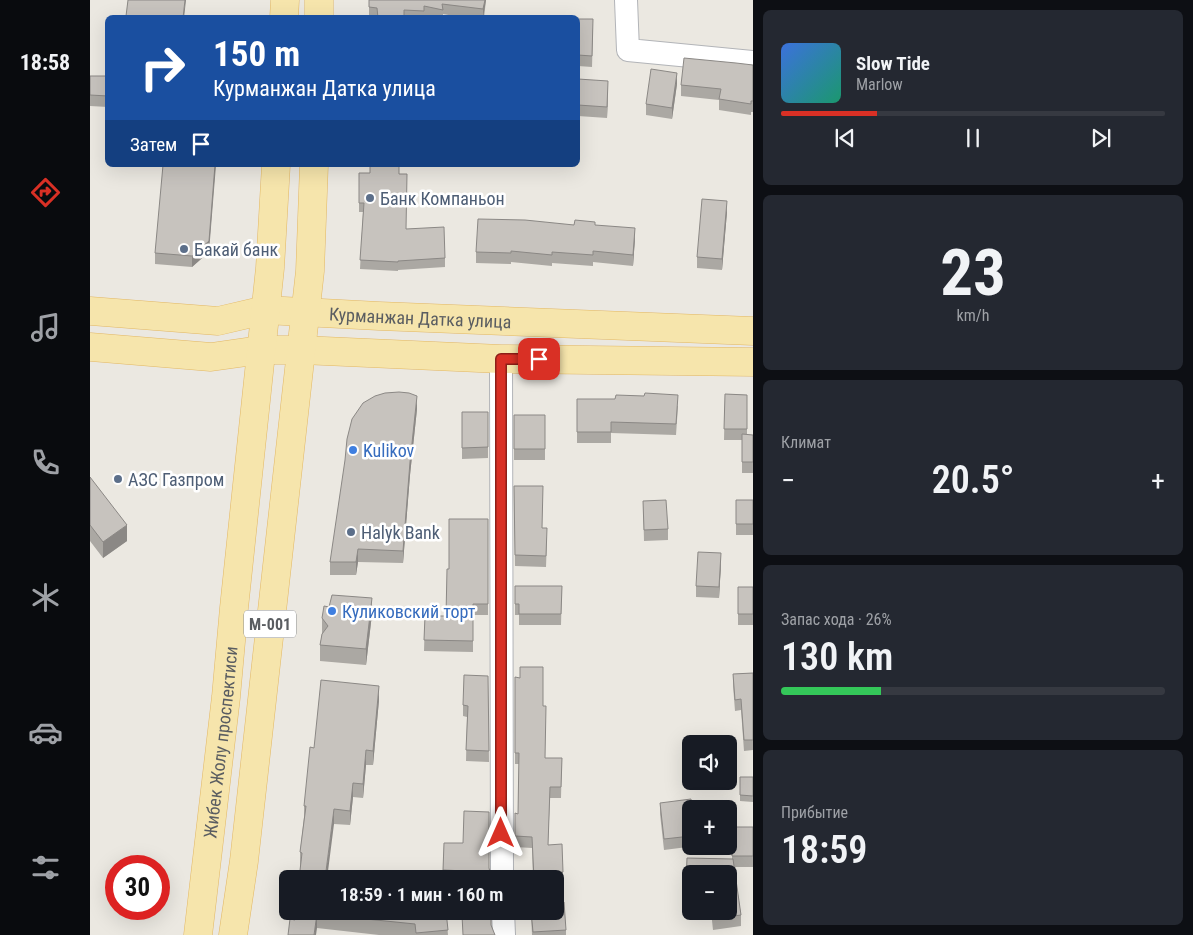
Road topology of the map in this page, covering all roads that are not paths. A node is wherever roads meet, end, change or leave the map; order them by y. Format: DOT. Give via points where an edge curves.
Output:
graph roads {
  1 [pos="285,0"];
  2 [pos="319,0"];
  3 [pos="626,0"];
  4 [pos="284,15"];
  5 [pos="319,15"];
  6 [pos="753,62"];
  7 [pos="276,167"];
  8 [pos="314,167"];
  9 [pos="265,310"];
  10 [pos="90,311"];
  11 [pos="306,312"];
  12 [pos="753,331"];
  13 [pos="90,347"];
  14 [pos="261,350"];
  15 [pos="302,350"];
  16 [pos="501,359"];
  17 [pos="753,362"];
  18 [pos="502,870"];
  19 [pos="503,920"];
  20 [pos="198,935"];
  21 [pos="234,935"];
  22 [pos="504,935"];
  1 -- 4 [label="main road"];
  2 -- 5 [label="main road"];
  3 -- 6 [label="street" via="628,50"];
  7 -- 9 [label="main road, М-001"];
  8 -- 11 [label="main road, М-001"];
  9 -- 10 [label="main road, Курманжан Датка улица" via="218,321"];
  9 -- 11 [label="main road, Курманжан Датка улица"];
  9 -- 14 [label="main road, Жибек Жолу проспектиси / М-001"];
  11 -- 12 [label="main road, Курманжан Датка улица"];
  11 -- 15 [label="main road, Жибек Жолу проспектиси / М-001"];
  13 -- 14 [label="main road" via="211,357"];
  14 -- 15 [label="main road"];
  14 -- 20 [label="main road, Жибек Жолу проспектиси / М-001"];
  15 -- 16 [label="main road"];
  15 -- 21 [label="main road, Жибек Жолу проспектиси / М-001"];
  16 -- 17 [label="main road"];
  16 -- 18 [label="street"];
  19 -- 22 [label="street"];
}
